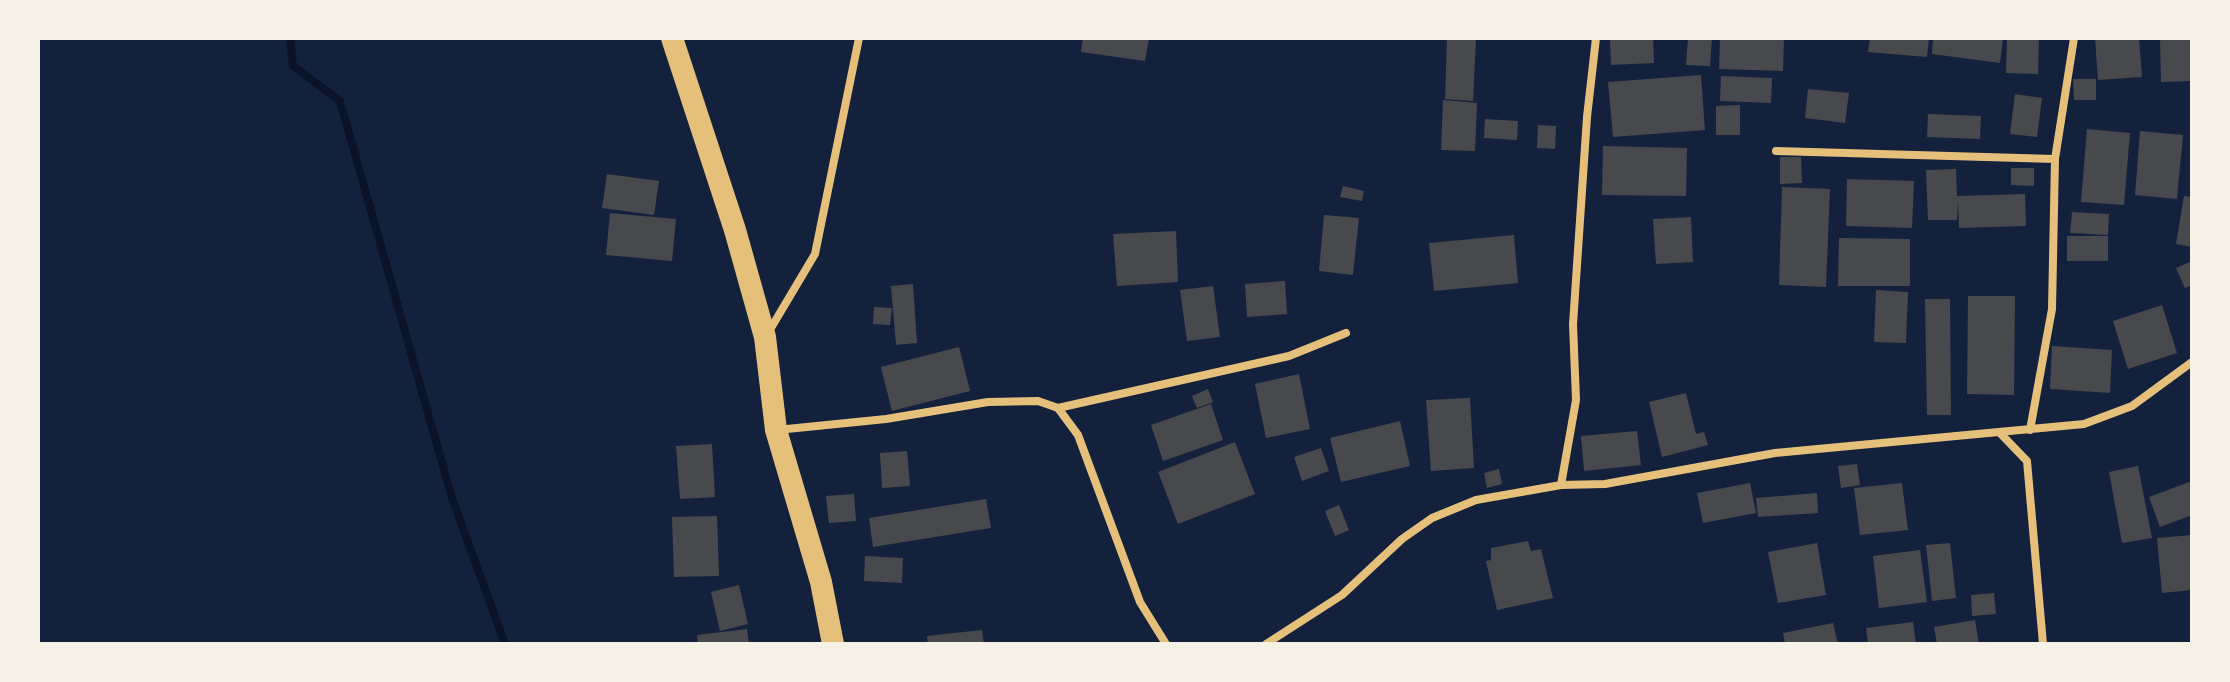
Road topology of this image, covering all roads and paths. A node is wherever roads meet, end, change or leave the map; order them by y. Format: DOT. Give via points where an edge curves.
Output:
graph roads {
  1 [pos="672,38"];
  2 [pos="859,38"];
  3 [pos="1596,38"];
  4 [pos="2074,38"];
  5 [pos="1776,151"];
  6 [pos="2055,159"];
  7 [pos="1346,333"];
  8 [pos="765,337"];
  9 [pos="2192,362"];
  10 [pos="1058,408"];
  11 [pos="776,430"];
  12 [pos="2030,430"];
  13 [pos="2000,433"];
  14 [pos="1561,485"];
  15 [pos="833,644"];
  16 [pos="1166,644"];
  17 [pos="1266,644"];
  18 [pos="2043,644"];
  1 -- 8 [label="highway"];
  2 -- 8 [label="street" via="815,254"];
  3 -- 14 [label="street" via="1573,324 1576,400"];
  4 -- 6 [label="street"];
  5 -- 6 [label="street"];
  6 -- 12 [label="street" via="2052,309"];
  7 -- 10 [label="street" via="1289,356"];
  8 -- 11 [label="highway"];
  9 -- 12 [label="street" via="2132,406 2084,424"];
  10 -- 11 [label="street" via="1038,401 988,402"];
  10 -- 16 [label="street" via="1078,435 1140,602"];
  11 -- 15 [label="highway" via="821,582"];
  12 -- 13 [label="street"];
  13 -- 14 [label="street" via="1775,453 1605,484"];
  13 -- 18 [label="street" via="2027,461"];
  14 -- 17 [label="street" via="1476,500 1432,518 1342,595"];
}
